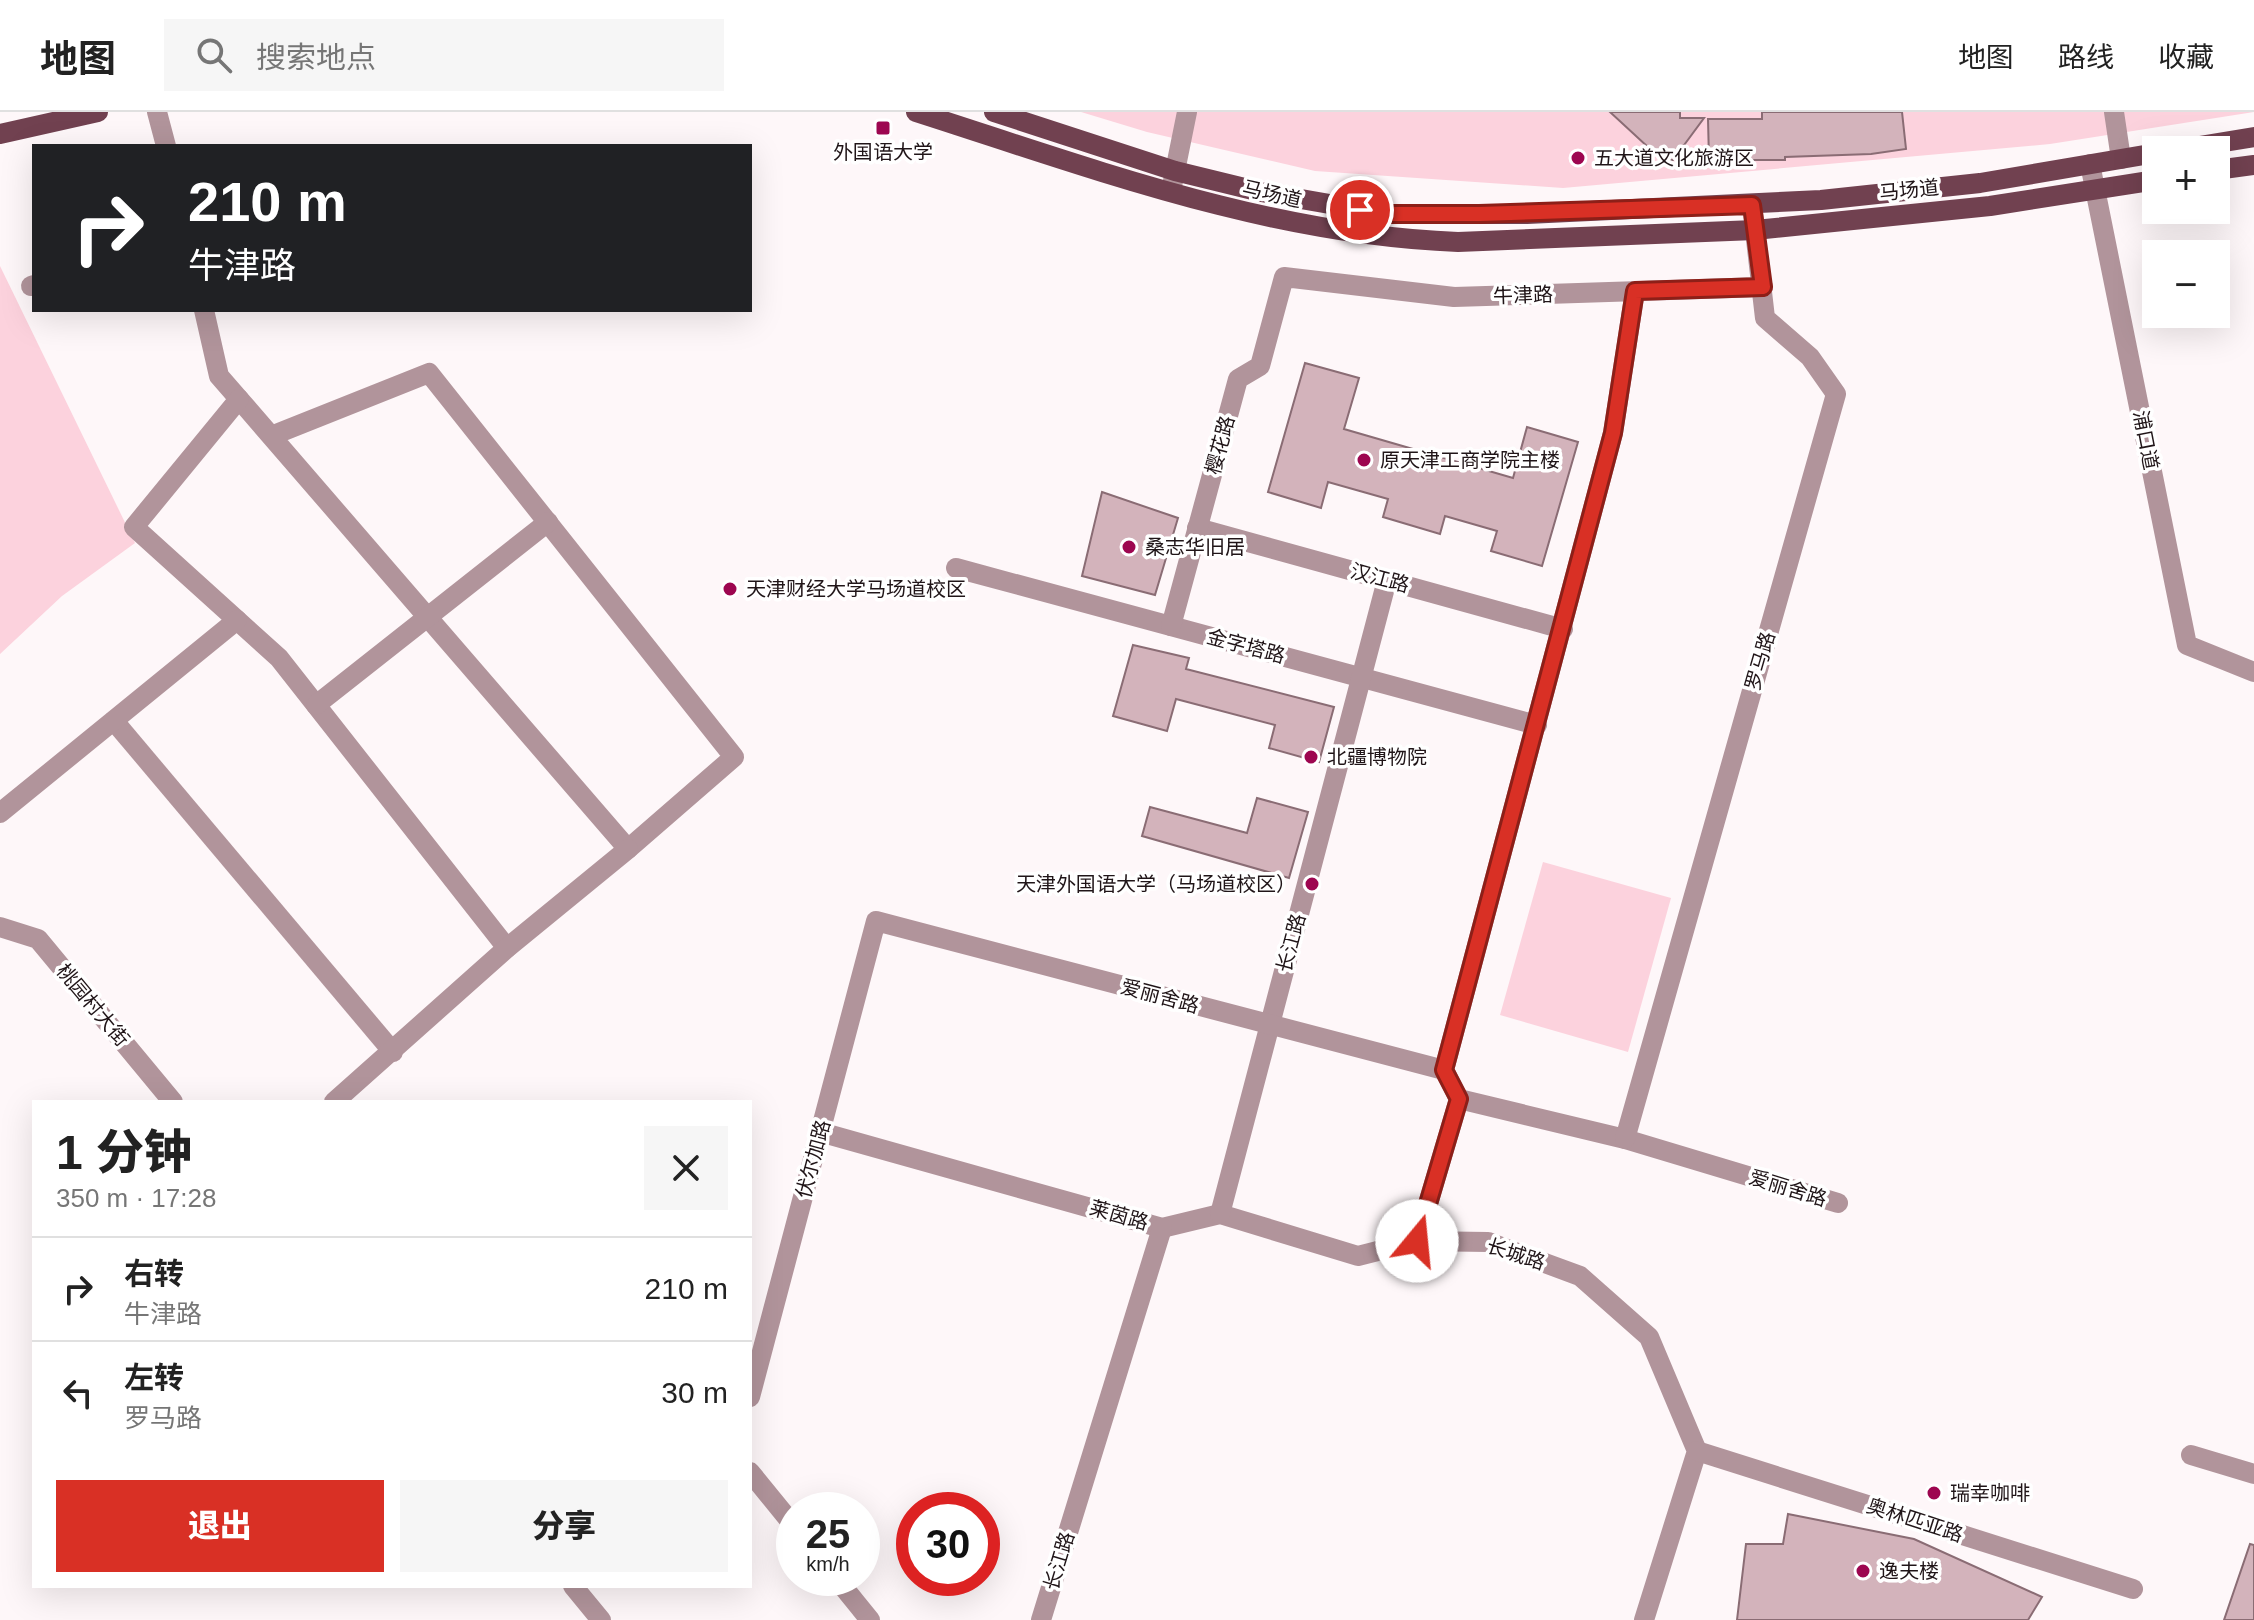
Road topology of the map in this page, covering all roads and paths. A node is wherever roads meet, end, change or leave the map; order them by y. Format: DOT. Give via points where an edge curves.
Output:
graph roads {
  1 [pos="98,112"];
  2 [pos="157,112"];
  3 [pos="916,112"];
  4 [pos="994,112"];
  5 [pos="1187,112"];
  6 [pos="2114,112"];
  7 [pos="0,134"];
  8 [pos="2254,137"];
  9 [pos="2230,141"];
  10 [pos="165,144"];
  11 [pos="2142,155"];
  12 [pos="2121,159"];
  13 [pos="2090,164"];
  14 [pos="2254,165"];
  15 [pos="2230,168"];
  16 [pos="1175,171"];
  17 [pos="2142,182"];
  18 [pos="2095,189"];
  19 [pos="1171,194"];
  20 [pos="1752,205"];
  21 [pos="1755,230"];
  22 [pos="1284,277"];
  23 [pos="1763,287"];
  24 [pos="1635,291"];
  25 [pos="204,312"];
  26 [pos="239,399"];
  27 [pos="271,436"];
  28 [pos="548,522"];
  29 [pos="1197,528"];
  30 [pos="956,568"];
  31 [pos="1387,580"];
  32 [pos="427,617"];
  33 [pos="237,620"];
  34 [pos="1171,626"];
  35 [pos="1563,629"];
  36 [pos="2254,672"];
  37 [pos="1361,677"];
  38 [pos="316,705"];
  39 [pos="114,721"];
  40 [pos="1537,725"];
  41 [pos="0,813"];
  42 [pos="628,849"];
  43 [pos="876,921"];
  44 [pos="0,927"];
  45 [pos="507,948"];
  46 [pos="1270,1024"];
  47 [pos="393,1052"];
  48 [pos="1444,1070"];
  49 [pos="1459,1099"];
  50 [pos="171,1100"];
  51 [pos="336,1100"];
  52 [pos="820,1132"];
  53 [pos="1625,1139"];
  54 [pos="1838,1203"];
  55 [pos="1220,1214"];
  56 [pos="1162,1228"];
  57 [pos="1417,1241"];
  58 [pos="752,1389"];
  59 [pos="1697,1451"];
  60 [pos="2191,1455"];
  61 [pos="752,1474"];
  62 [pos="2254,1474"];
  63 [pos="776,1504"];
  64 [pos="575,1588"];
  65 [pos="2133,1589"];
  66 [pos="851,1596"];
  67 [pos="601,1620"];
  68 [pos="870,1620"];
  69 [pos="1041,1620"];
  70 [pos="1644,1620"];
  1 -- 7 [label="main road"];
  2 -- 10 [label="street"];
  3 -- 19 [label="main road, 马场道"];
  4 -- 16 [label="main road, 马场道"];
  5 -- 16 [label="street"];
  6 -- 12 [label="street"];
  8 -- 9 [label="main road"];
  11 -- 12 [label="main road, 马场道"];
  12 -- 13 [label="main road, 马场道"];
  13 -- 18 [label="street, 浦口道"];
  13 -- 20 [label="main road, 马场道" via="1912,192"];
  14 -- 15 [label="main road"];
  16 -- 19 [label="street"];
  16 -- 20 [label="main road, 马场道" via="1387,214"];
  17 -- 18 [label="main road, 马场道"];
  18 -- 21 [label="main road, 马场道" via="1990,206"];
  18 -- 36 [label="street, 浦口道" via="2187,645"];
  19 -- 21 [label="main road, 马场道" via="1284,222 1412,241"];
  20 -- 21 [label="street, 罗马路"];
  21 -- 23 [label="street, 罗马路"];
  22 -- 24 [label="street, 牛津路" via="1454,297"];
  22 -- 29 [label="street, 樱花路" via="1260,366 1238,379"];
  23 -- 24 [label="street, 牛津路"];
  23 -- 53 [label="street, 罗马路" via="1765,318 1810,357 1836,394"];
  24 -- 35 [label="street" via="1613,433"];
  25 -- 26 [label="street" via="219,376"];
  26 -- 27 [label="street"];
  26 -- 33 [label="street" via="134,527"];
  27 -- 28 [label="street" via="429,373"];
  27 -- 32 [label="street"];
  28 -- 32 [label="street"];
  28 -- 42 [label="street" via="734,757"];
  29 -- 31 [label="street, 汉江路"];
  29 -- 34 [label="street, 樱花路"];
  30 -- 34 [label="street, 金字塔路"];
  31 -- 35 [label="street, 汉江路"];
  31 -- 37 [label="street, 长江路"];
  32 -- 38 [label="street"];
  32 -- 42 [label="street"];
  33 -- 38 [label="street" via="279,658"];
  33 -- 39 [label="street"];
  34 -- 37 [label="street, 金字塔路"];
  35 -- 40 [label="street"];
  37 -- 40 [label="street, 金字塔路"];
  37 -- 46 [label="street, 长江路"];
  38 -- 45 [label="street"];
  39 -- 41 [label="street"];
  39 -- 47 [label="street"];
  40 -- 48 [label="street"];
  42 -- 45 [label="street"];
  43 -- 46 [label="street, 爱丽舍路"];
  43 -- 52 [label="street, 伏尔加路"];
  44 -- 50 [label="street, 桃园村大街" via="38,939"];
  45 -- 47 [label="street"];
  46 -- 48 [label="street, 爱丽舍路"];
  46 -- 55 [label="street, 长江路"];
  47 -- 51 [label="street"];
  48 -- 49 [label="street"];
  49 -- 53 [label="street, 爱丽舍路"];
  49 -- 57 [label="street"];
  52 -- 56 [label="street, 莱茵路"];
  52 -- 58 [label="street, 伏尔加路"];
  53 -- 54 [label="street, 爱丽舍路"];
  55 -- 56 [label="street, 莱茵路"];
  55 -- 57 [label="street" via="1358,1256"];
  56 -- 69 [label="street, 长江路"];
  57 -- 59 [label="street, 长城路" via="1488,1242 1580,1276 1649,1337"];
  59 -- 65 [label="street, 奥林匹亚路"];
  59 -- 70 [label="street"];
  60 -- 62 [label="street"];
  61 -- 63 [label="street"];
  64 -- 67 [label="street"];
  66 -- 68 [label="street"];
}
